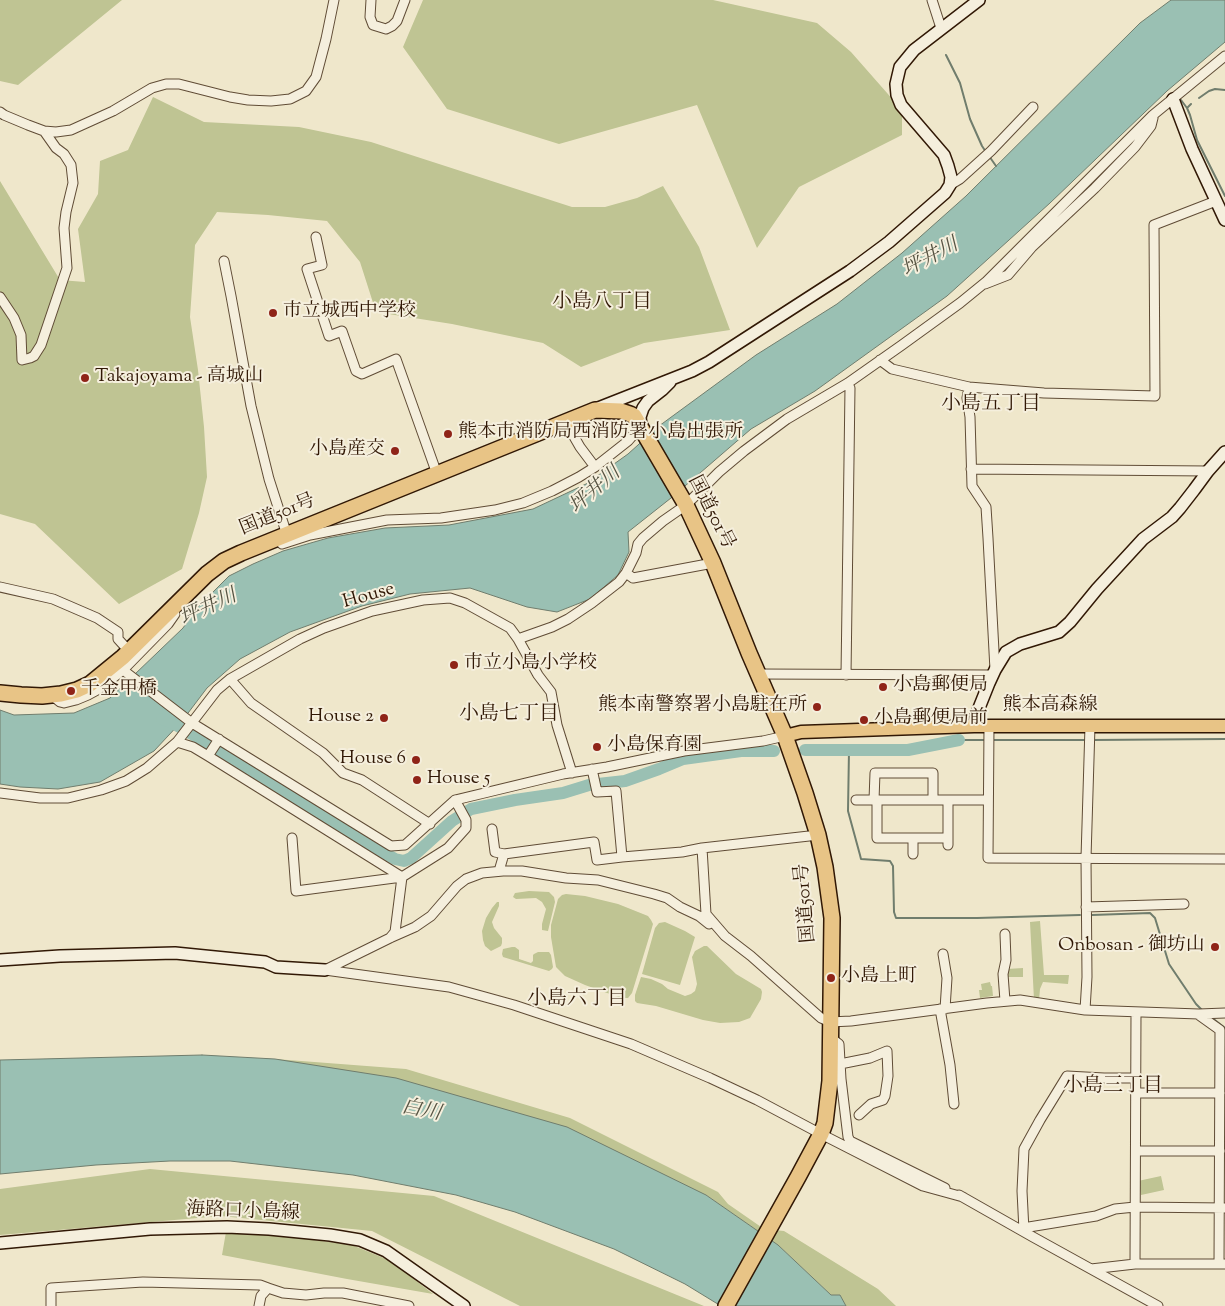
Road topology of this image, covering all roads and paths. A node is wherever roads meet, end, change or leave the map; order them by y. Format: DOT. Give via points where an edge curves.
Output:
graph roads {
  1 [pos="334,0"];
  2 [pos="371,0"];
  3 [pos="405,0"];
  4 [pos="932,0"];
  5 [pos="979,0"];
  6 [pos="941,28"];
  7 [pos="1225,56"];
  8 [pos="1172,99"];
  9 [pos="1033,107"];
  10 [pos="0,112"];
  11 [pos="44,130"];
  12 [pos="950,185"];
  13 [pos="1216,201"];
  14 [pos="1225,220"];
  15 [pos="316,237"];
  16 [pos="224,261"];
  17 [pos="0,297"];
  18 [pos="880,360"];
  19 [pos="672,379"];
  20 [pos="969,387"];
  21 [pos="850,388"];
  22 [pos="595,410"];
  23 [pos="565,421"];
  24 [pos="642,428"];
  25 [pos="1225,452"];
  26 [pos="595,467"];
  27 [pos="971,469"];
  28 [pos="1208,471"];
  29 [pos="437,474"];
  30 [pos="684,503"];
  31 [pos="288,534"];
  32 [pos="713,563"];
  33 [pos="626,573"];
  34 [pos="0,587"];
  35 [pos="180,602"];
  36 [pos="518,638"];
  37 [pos="129,651"];
  38 [pos="125,672"];
  39 [pos="993,672"];
  40 [pos="758,674"];
  41 [pos="846,675"];
  42 [pos="230,679"];
  43 [pos="0,692"];
  44 [pos="54,695"];
  45 [pos="190,723"];
  46 [pos="974,726"];
  47 [pos="989,726"];
  48 [pos="1090,726"];
  49 [pos="1225,726"];
  50 [pos="785,736"];
  51 [pos="220,739"];
  52 [pos="178,740"];
  53 [pos="208,756"];
  54 [pos="592,769"];
  55 [pos="572,773"];
  56 [pos="0,794"];
  57 [pos="455,800"];
  58 [pos="856,800"];
  59 [pos="876,800"];
  60 [pos="933,800"];
  61 [pos="948,800"];
  62 [pos="988,800"];
  63 [pos="430,824"];
  64 [pos="492,829"];
  65 [pos="818,835"];
  66 [pos="292,838"];
  67 [pos="913,838"];
  68 [pos="702,848"];
  69 [pos="504,854"];
  70 [pos="913,854"];
  71 [pos="622,857"];
  72 [pos="1086,858"];
  73 [pos="1225,859"];
  74 [pos="499,871"];
  75 [pos="402,877"];
  76 [pos="1184,904"];
  77 [pos="1086,907"];
  78 [pos="722,932"];
  79 [pos="1005,934"];
  80 [pos="390,938"];
  81 [pos="943,954"];
  82 [pos="0,960"];
  83 [pos="325,970"];
  84 [pos="1006,1001"];
  85 [pos="942,1009"];
  86 [pos="1085,1010"];
  87 [pos="1136,1012"];
  88 [pos="1199,1014"];
  89 [pos="1221,1014"];
  90 [pos="830,1022"];
  91 [pos="830,1037"];
  92 [pos="840,1064"];
  93 [pos="1136,1078"];
  94 [pos="1136,1093"];
  95 [pos="1220,1093"];
  96 [pos="954,1104"];
  97 [pos="859,1115"];
  98 [pos="819,1138"];
  99 [pos="1136,1151"];
  100 [pos="1220,1151"];
  101 [pos="963,1197"];
  102 [pos="1136,1208"];
  103 [pos="1222,1208"];
  104 [pos="1024,1231"];
  105 [pos="0,1243"];
  106 [pos="1135,1264"];
  107 [pos="1222,1264"];
  108 [pos="1090,1269"];
  109 [pos="268,1288"];
  110 [pos="52,1306"];
  111 [pos="259,1306"];
  112 [pos="409,1306"];
  113 [pos="464,1306"];
  114 [pos="726,1306"];
  115 [pos="1158,1306"];
  1 -- 11 [label="street" via="316,77 306,91 290,99 248,100 166,84 152,88 72,130"];
  2 -- 3 [label="street" via="373,25 386,29 397,20"];
  4 -- 6 [label="street"];
  5 -- 6 [label="street"];
  6 -- 12 [label="street" via="914,50 900,67 896,84 901,105 944,155 951,176"];
  7 -- 8 [label="street"];
  8 -- 13 [label="street"];
  8 -- 18 [label="street" via="980,286"];
  9 -- 12 [label="street" via="991,151"];
  10 -- 11 [label="street"];
  11 -- 17 [label="street" via="71,165 73,183 64,228 67,268 41,345 34,356 22,360 21,335"];
  12 -- 19 [label="street" via="889,242 850,271 709,362"];
  13 -- 14 [label="street"];
  13 -- 20 [label="street" via="1154,226 1154,396"];
  15 -- 29 [label="street" via="322,266 307,269 329,336 342,331 356,371 362,374 396,359"];
  16 -- 31 [label="street" via="251,406 269,479"];
  18 -- 20 [label="street" via="892,369"];
  18 -- 30 [label="street" via="787,419"];
  19 -- 22 [label="street"];
  19 -- 24 [label="street" via="648,401 640,417"];
  20 -- 27 [label="street"];
  21 -- 41 [label="street"];
  22 -- 23 [label="highway, 国道501号"];
  22 -- 24 [label="highway, 国道501号" via="630,414"];
  23 -- 26 [label="street"];
  23 -- 29 [label="highway, 国道501号"];
  24 -- 26 [label="street"];
  24 -- 30 [label="highway, 国道501号"];
  25 -- 28 [label="street"];
  26 -- 35 [label="street" via="552,491 495,510 441,518 387,520 297,538 221,570 190,599"];
  27 -- 28 [label="street"];
  27 -- 39 [label="street" via="972,486 986,507"];
  28 -- 39 [label="street" via="1172,517 1143,539 1070,622 1059,632 1020,644 1006,652"];
  29 -- 31 [label="highway, 国道501号"];
  30 -- 32 [label="highway, 国道501号"];
  30 -- 33 [label="street" via="638,544"];
  31 -- 35 [label="highway, 国道501号" via="224,561"];
  32 -- 33 [label="street" via="633,578"];
  32 -- 40 [label="highway, 国道501号"];
  33 -- 36 [label="street" via="592,603 568,618"];
  34 -- 37 [label="street" via="53,598 96,618 118,632 118,639"];
  35 -- 37 [label="highway, 国道501号"];
  35 -- 38 [label="street" via="168,624"];
  36 -- 42 [label="street, House" via="510,628 465,603 450,598 423,600 372,611 324,628"];
  36 -- 55 [label="street" via="551,692"];
  37 -- 44 [label="highway, 国道501号" via="90,684"];
  38 -- 44 [label="street" via="76,700 60,702"];
  38 -- 45 [label="street"];
  39 -- 41 [label="street"];
  39 -- 46 [label="street"];
  40 -- 41 [label="street"];
  40 -- 50 [label="highway, 国道501号"];
  42 -- 45 [label="street, House"];
  42 -- 63 [label="street" via="251,703 323,753 344,773 362,780"];
  43 -- 44 [label="highway, 国道501号"];
  45 -- 51 [label="street"];
  45 -- 52 [label="street, House"];
  46 -- 47 [label="main road, 熊本高森線"];
  46 -- 50 [label="main road, 熊本高森線" via="801,732"];
  47 -- 48 [label="main road, 熊本高森線"];
  47 -- 62 [label="street"];
  48 -- 49 [label="main road, 熊本高森線"];
  48 -- 72 [label="street"];
  50 -- 54 [label="street"];
  50 -- 65 [label="highway, 国道501号"];
  51 -- 53 [label="street"];
  51 -- 63 [label="street" via="391,846 405,845"];
  52 -- 53 [label="street"];
  52 -- 56 [label="street, House" via="147,768 126,781 101,790 68,798"];
  53 -- 75 [label="street"];
  54 -- 55 [label="street"];
  54 -- 71 [label="street" via="597,792 616,791"];
  55 -- 57 [label="street"];
  57 -- 63 [label="street"];
  57 -- 75 [label="street" via="466,820 466,828 448,848"];
  58 -- 59 [label="street"];
  59 -- 60 [label="street"];
  59 -- 60 [label="street" via="875,773 933,774"];
  59 -- 67 [label="street" via="877,838"];
  60 -- 61 [label="street"];
  61 -- 62 [label="street"];
  61 -- 67 [label="street" via="948,842"];
  62 -- 72 [label="street" via="988,858"];
  64 -- 69 [label="street" via="495,852"];
  65 -- 68 [label="street"];
  65 -- 90 [label="highway, 国道501号" via="832,918"];
  66 -- 75 [label="street" via="296,891"];
  67 -- 70 [label="street"];
  68 -- 71 [label="street"];
  68 -- 78 [label="street" via="706,914"];
  69 -- 71 [label="street" via="594,842 597,860"];
  69 -- 74 [label="street"];
  72 -- 73 [label="street"];
  72 -- 77 [label="street"];
  74 -- 78 [label="street" via="598,880 654,894 667,898"];
  74 -- 80 [label="street" via="466,879 431,916"];
  75 -- 80 [label="street" via="395,932"];
  76 -- 77 [label="street"];
  77 -- 86 [label="street"];
  78 -- 90 [label="street" via="804,1004"];
  79 -- 84 [label="street" via="1003,974"];
  80 -- 83 [label="street"];
  81 -- 85 [label="street" via="948,978"];
  82 -- 83 [label="street" via="175,953 264,962 276,967"];
  83 -- 98 [label="street" via="449,987 564,1021 630,1044 710,1078 757,1100"];
  84 -- 85 [label="street"];
  84 -- 86 [label="street" via="1020,1000"];
  85 -- 90 [label="street"];
  85 -- 96 [label="street"];
  86 -- 87 [label="street"];
  87 -- 88 [label="street"];
  87 -- 93 [label="street"];
  88 -- 89 [label="street"];
  88 -- 95 [label="street" via="1220,1030"];
  90 -- 91 [label="highway, 国道501号"];
  91 -- 92 [label="street" via="839,1044"];
  91 -- 98 [label="highway, 国道501号" via="830,1081 825,1123"];
  92 -- 97 [label="street" via="887,1051 885,1096"];
  92 -- 101 [label="street" via="850,1141"];
  93 -- 94 [label="street"];
  93 -- 104 [label="street" via="1067,1076 1024,1149"];
  94 -- 95 [label="street"];
  94 -- 99 [label="street"];
  95 -- 100 [label="street"];
  98 -- 101 [label="street" via="923,1186"];
  98 -- 114 [label="highway, 国道501号"];
  99 -- 100 [label="street"];
  99 -- 102 [label="street"];
  100 -- 103 [label="street"];
  101 -- 104 [label="street"];
  102 -- 103 [label="street"];
  102 -- 104 [label="street" via="1115,1209 1096,1216 1029,1227"];
  102 -- 106 [label="street"];
  103 -- 107 [label="street"];
  104 -- 108 [label="street"];
  105 -- 113 [label="street, 海路口小島線" via="150,1229 227,1227 330,1235 360,1240 386,1251"];
  106 -- 107 [label="street"];
  106 -- 108 [label="street"];
  108 -- 115 [label="street"];
  109 -- 110 [label="street" via="144,1282 51,1288"];
  109 -- 111 [label="street" via="261,1296"];
  109 -- 112 [label="street" via="306,1295 343,1293"];
}
